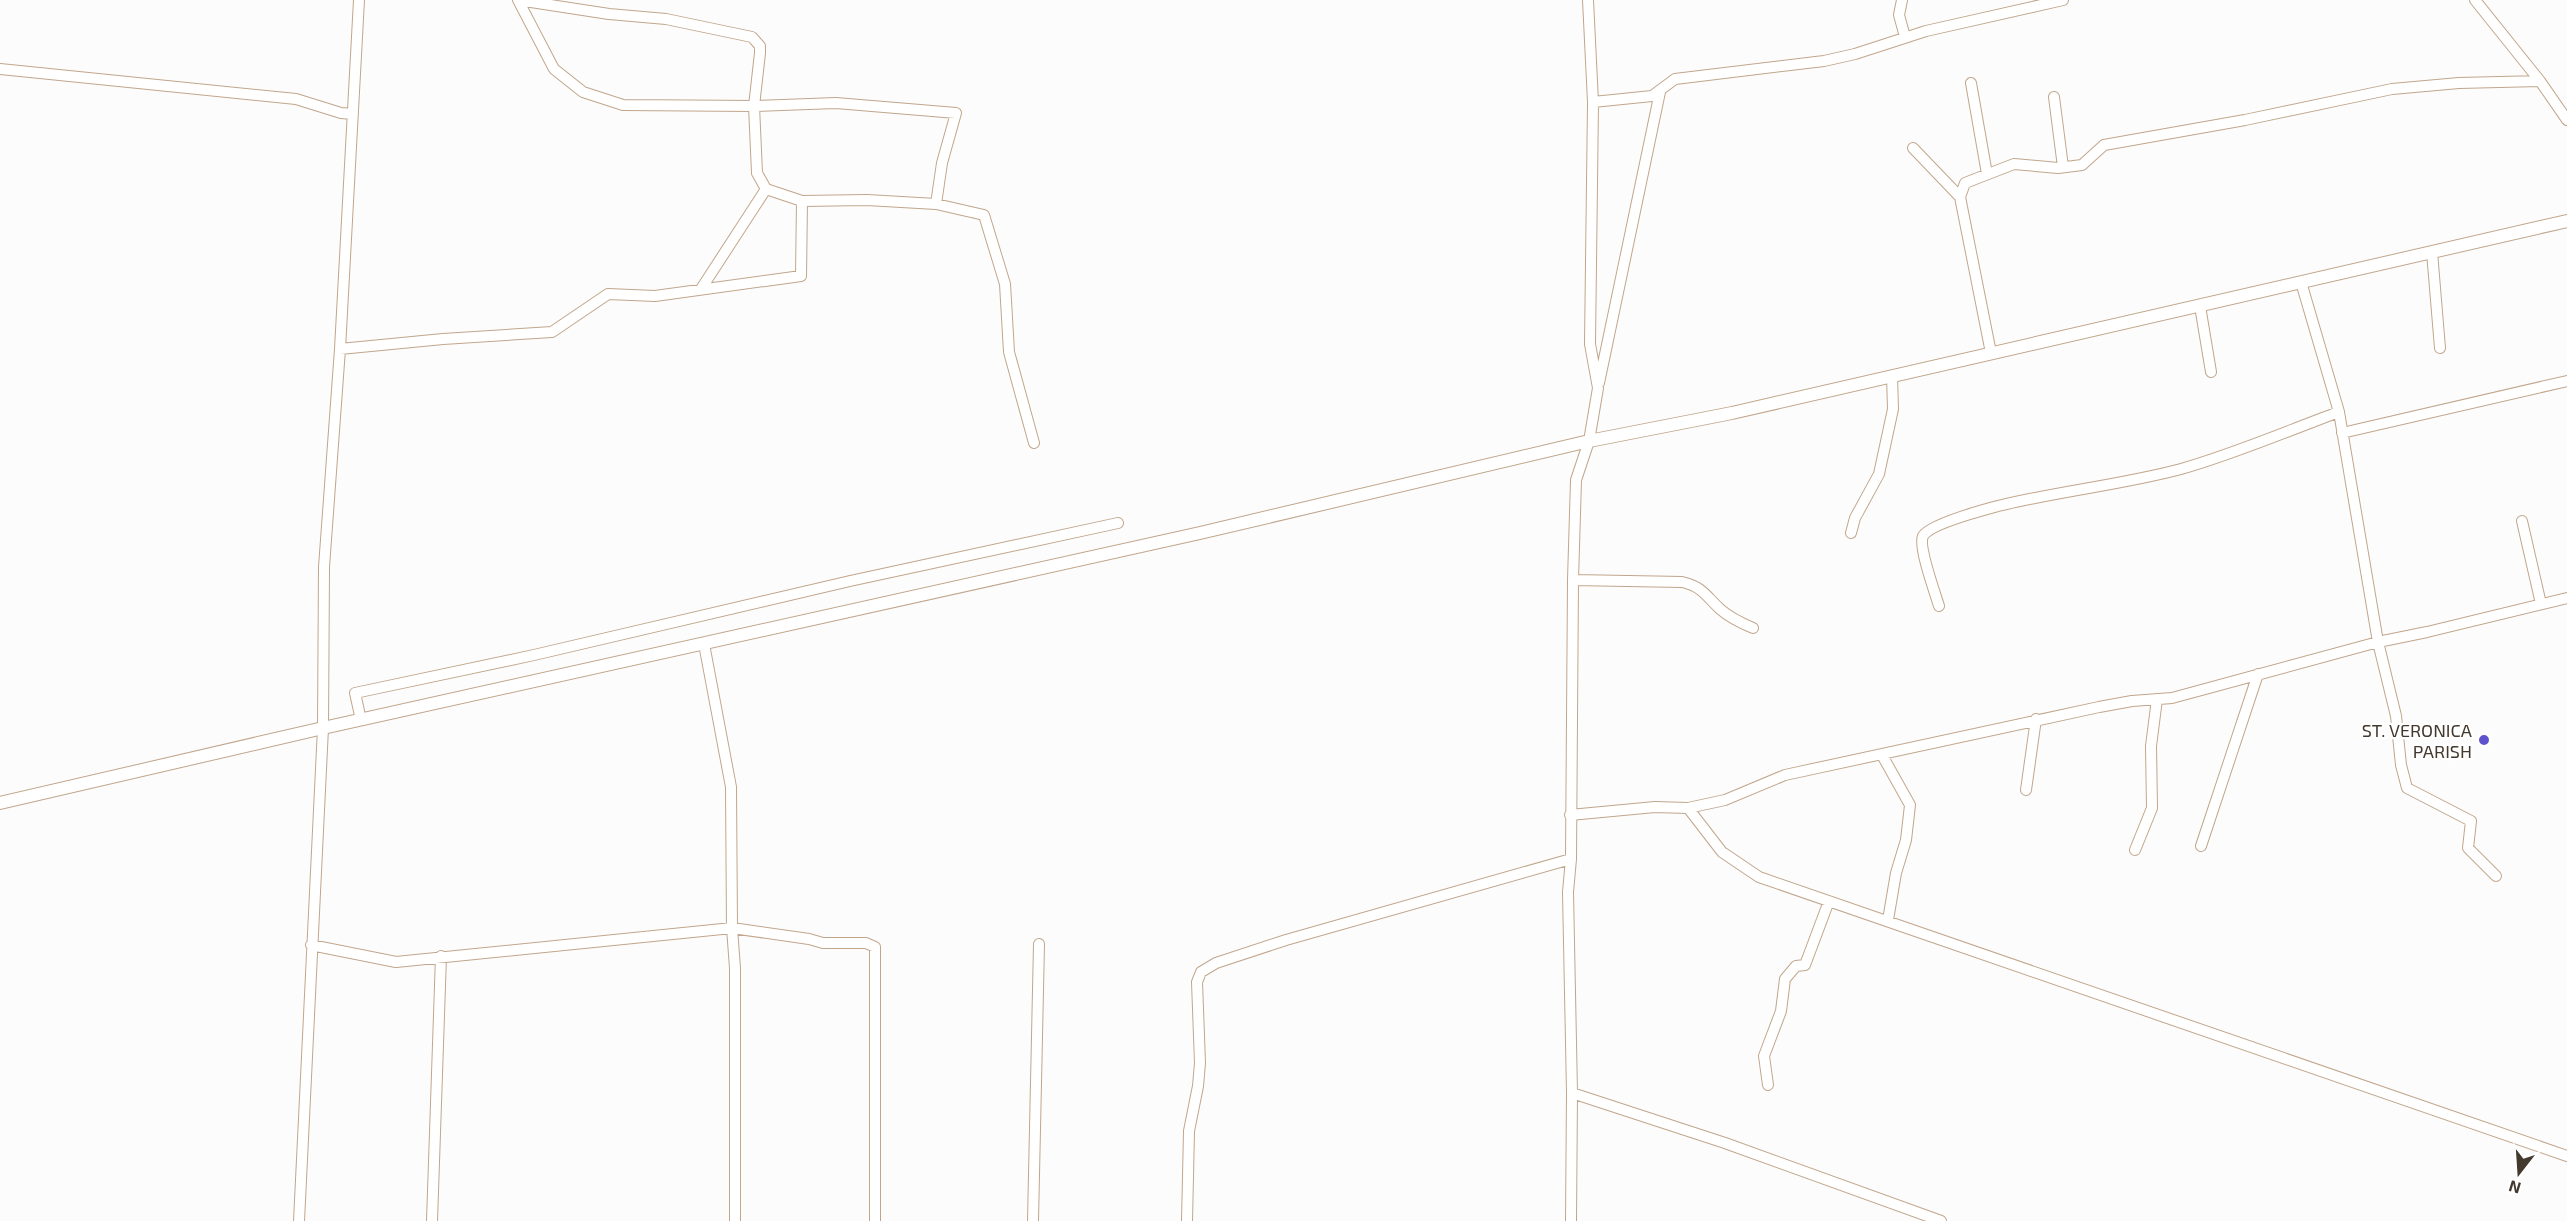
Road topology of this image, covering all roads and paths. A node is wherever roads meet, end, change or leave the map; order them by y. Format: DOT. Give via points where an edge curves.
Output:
graph roads {
  1 [pos="359,0"];
  2 [pos="518,0"];
  3 [pos="1588,0"];
  4 [pos="1902,0"];
  5 [pos="2063,0"];
  6 [pos="2475,0"];
  7 [pos="1905,38"];
  8 [pos="0,69"];
  9 [pos="2540,81"];
  10 [pos="1971,83"];
  11 [pos="1659,93"];
  12 [pos="2054,97"];
  13 [pos="1593,102"];
  14 [pos="754,106"];
  15 [pos="353,114"];
  16 [pos="2567,120"];
  17 [pos="1913,148"];
  18 [pos="2063,167"];
  19 [pos="1987,174"];
  20 [pos="766,189"];
  21 [pos="1960,197"];
  22 [pos="802,201"];
  23 [pos="936,204"];
  24 [pos="2567,221"];
  25 [pos="2432,252"];
  26 [pos="2301,282"];
  27 [pos="701,289"];
  28 [pos="2200,306"];
  29 [pos="2440,348"];
  30 [pos="340,349"];
  31 [pos="1991,353"];
  32 [pos="2211,372"];
  33 [pos="1892,376"];
  34 [pos="2567,381"];
  35 [pos="1598,388"];
  36 [pos="2339,412"];
  37 [pos="2342,433"];
  38 [pos="1589,441"];
  39 [pos="1034,442"];
  40 [pos="2522,520"];
  41 [pos="1118,523"];
  42 [pos="1851,533"];
  43 [pos="1573,580"];
  44 [pos="2567,597"];
  45 [pos="2541,604"];
  46 [pos="1939,606"];
  47 [pos="1753,628"];
  48 [pos="2378,642"];
  49 [pos="704,644"];
  50 [pos="2258,674"];
  51 [pos="2157,699"];
  52 [pos="2036,719"];
  53 [pos="361,720"];
  54 [pos="323,728"];
  55 [pos="1882,755"];
  56 [pos="2026,790"];
  57 [pos="0,803"];
  58 [pos="1688,808"];
  59 [pos="1570,815"];
  60 [pos="2201,846"];
  61 [pos="2135,850"];
  62 [pos="1571,859"];
  63 [pos="2496,876"];
  64 [pos="1829,901"];
  65 [pos="1888,920"];
  66 [pos="732,928"];
  67 [pos="1039,944"];
  68 [pos="311,945"];
  69 [pos="441,956"];
  70 [pos="1768,1085"];
  71 [pos="1572,1093"];
  72 [pos="2567,1156"];
  73 [pos="299,1221"];
  74 [pos="432,1221"];
  75 [pos="735,1221"];
  76 [pos="875,1221"];
  77 [pos="1033,1221"];
  78 [pos="1187,1221"];
  79 [pos="1571,1221"];
  80 [pos="1941,1221"];
  1 -- 15 [label="street"];
  2 -- 14 [label="street" via="554,69 583,92 623,105"];
  2 -- 14 [label="street" via="666,19 748,35 760,46"];
  3 -- 13 [label="street"];
  4 -- 7 [label="street" via="1899,15"];
  5 -- 7 [label="street"];
  6 -- 9 [label="street"];
  7 -- 11 [label="street" via="1824,61 1675,80"];
  8 -- 15 [label="street" via="296,99"];
  9 -- 16 [label="street"];
  9 -- 18 [label="street" via="2392,89 2104,145 2082,165"];
  10 -- 19 [label="street"];
  11 -- 13 [label="street"];
  11 -- 35 [label="street"];
  12 -- 18 [label="street"];
  13 -- 35 [label="street" via="1590,344"];
  14 -- 20 [label="street" via="757,173"];
  14 -- 23 [label="street" via="837,103 956,113"];
  15 -- 30 [label="street"];
  17 -- 21 [label="street"];
  18 -- 19 [label="street" via="2014,164"];
  19 -- 21 [label="street" via="1965,183"];
  20 -- 22 [label="street"];
  20 -- 27 [label="street"];
  21 -- 31 [label="street"];
  22 -- 23 [label="street"];
  22 -- 27 [label="street" via="801,276"];
  23 -- 39 [label="street" via="984,215 1005,284 1009,352"];
  24 -- 25 [label="street"];
  25 -- 26 [label="street"];
  25 -- 29 [label="street"];
  26 -- 28 [label="street"];
  26 -- 36 [label="street"];
  27 -- 30 [label="street" via="655,296 608,294 552,332"];
  28 -- 31 [label="street"];
  28 -- 32 [label="street"];
  30 -- 54 [label="street" via="324,567"];
  31 -- 33 [label="street"];
  33 -- 38 [label="street"];
  33 -- 42 [label="street" via="1893,410 1879,474"];
  34 -- 37 [label="street"];
  35 -- 38 [label="street"];
  36 -- 37 [label="street"];
  36 -- 46 [label="street" via="2181,469 2036,497 1932,529 1924,535 1922,547"];
  37 -- 48 [label="street"];
  38 -- 43 [label="street" via="1576,480"];
  38 -- 49 [label="street"];
  40 -- 45 [label="street"];
  41 -- 53 [label="street" via="355,693"];
  43 -- 47 [label="street" via="1693,584 1722,610"];
  43 -- 59 [label="street"];
  44 -- 45 [label="street"];
  45 -- 48 [label="street"];
  48 -- 50 [label="street"];
  48 -- 63 [label="street" via="2396,716 2407,788 2471,821 2468,848"];
  49 -- 53 [label="street"];
  49 -- 66 [label="street" via="730,787"];
  50 -- 51 [label="street"];
  50 -- 60 [label="street"];
  51 -- 52 [label="street"];
  51 -- 61 [label="street" via="2151,746 2152,808"];
  52 -- 55 [label="street"];
  52 -- 56 [label="street"];
  53 -- 54 [label="street"];
  54 -- 57 [label="street"];
  54 -- 68 [label="street"];
  55 -- 58 [label="street" via="1785,775 1725,800"];
  55 -- 65 [label="street" via="1910,805"];
  58 -- 59 [label="street" via="1654,807"];
  58 -- 64 [label="street" via="1722,852 1759,877"];
  59 -- 62 [label="street"];
  62 -- 71 [label="street" via="1568,892"];
  62 -- 78 [label="street" via="1286,939 1201,972 1197,982 1200,1063 1189,1131"];
  64 -- 65 [label="street"];
  64 -- 70 [label="street" via="1805,965 1796,966 1785,979 1781,1011 1764,1056"];
  65 -- 72 [label="street"];
  66 -- 69 [label="street"];
  66 -- 75 [label="street"];
  66 -- 76 [label="street" via="874,947"];
  67 -- 77 [label="street"];
  68 -- 69 [label="street" via="396,962"];
  68 -- 73 [label="street"];
  69 -- 74 [label="street"];
  71 -- 79 [label="street"];
  71 -- 80 [label="street"];
}
